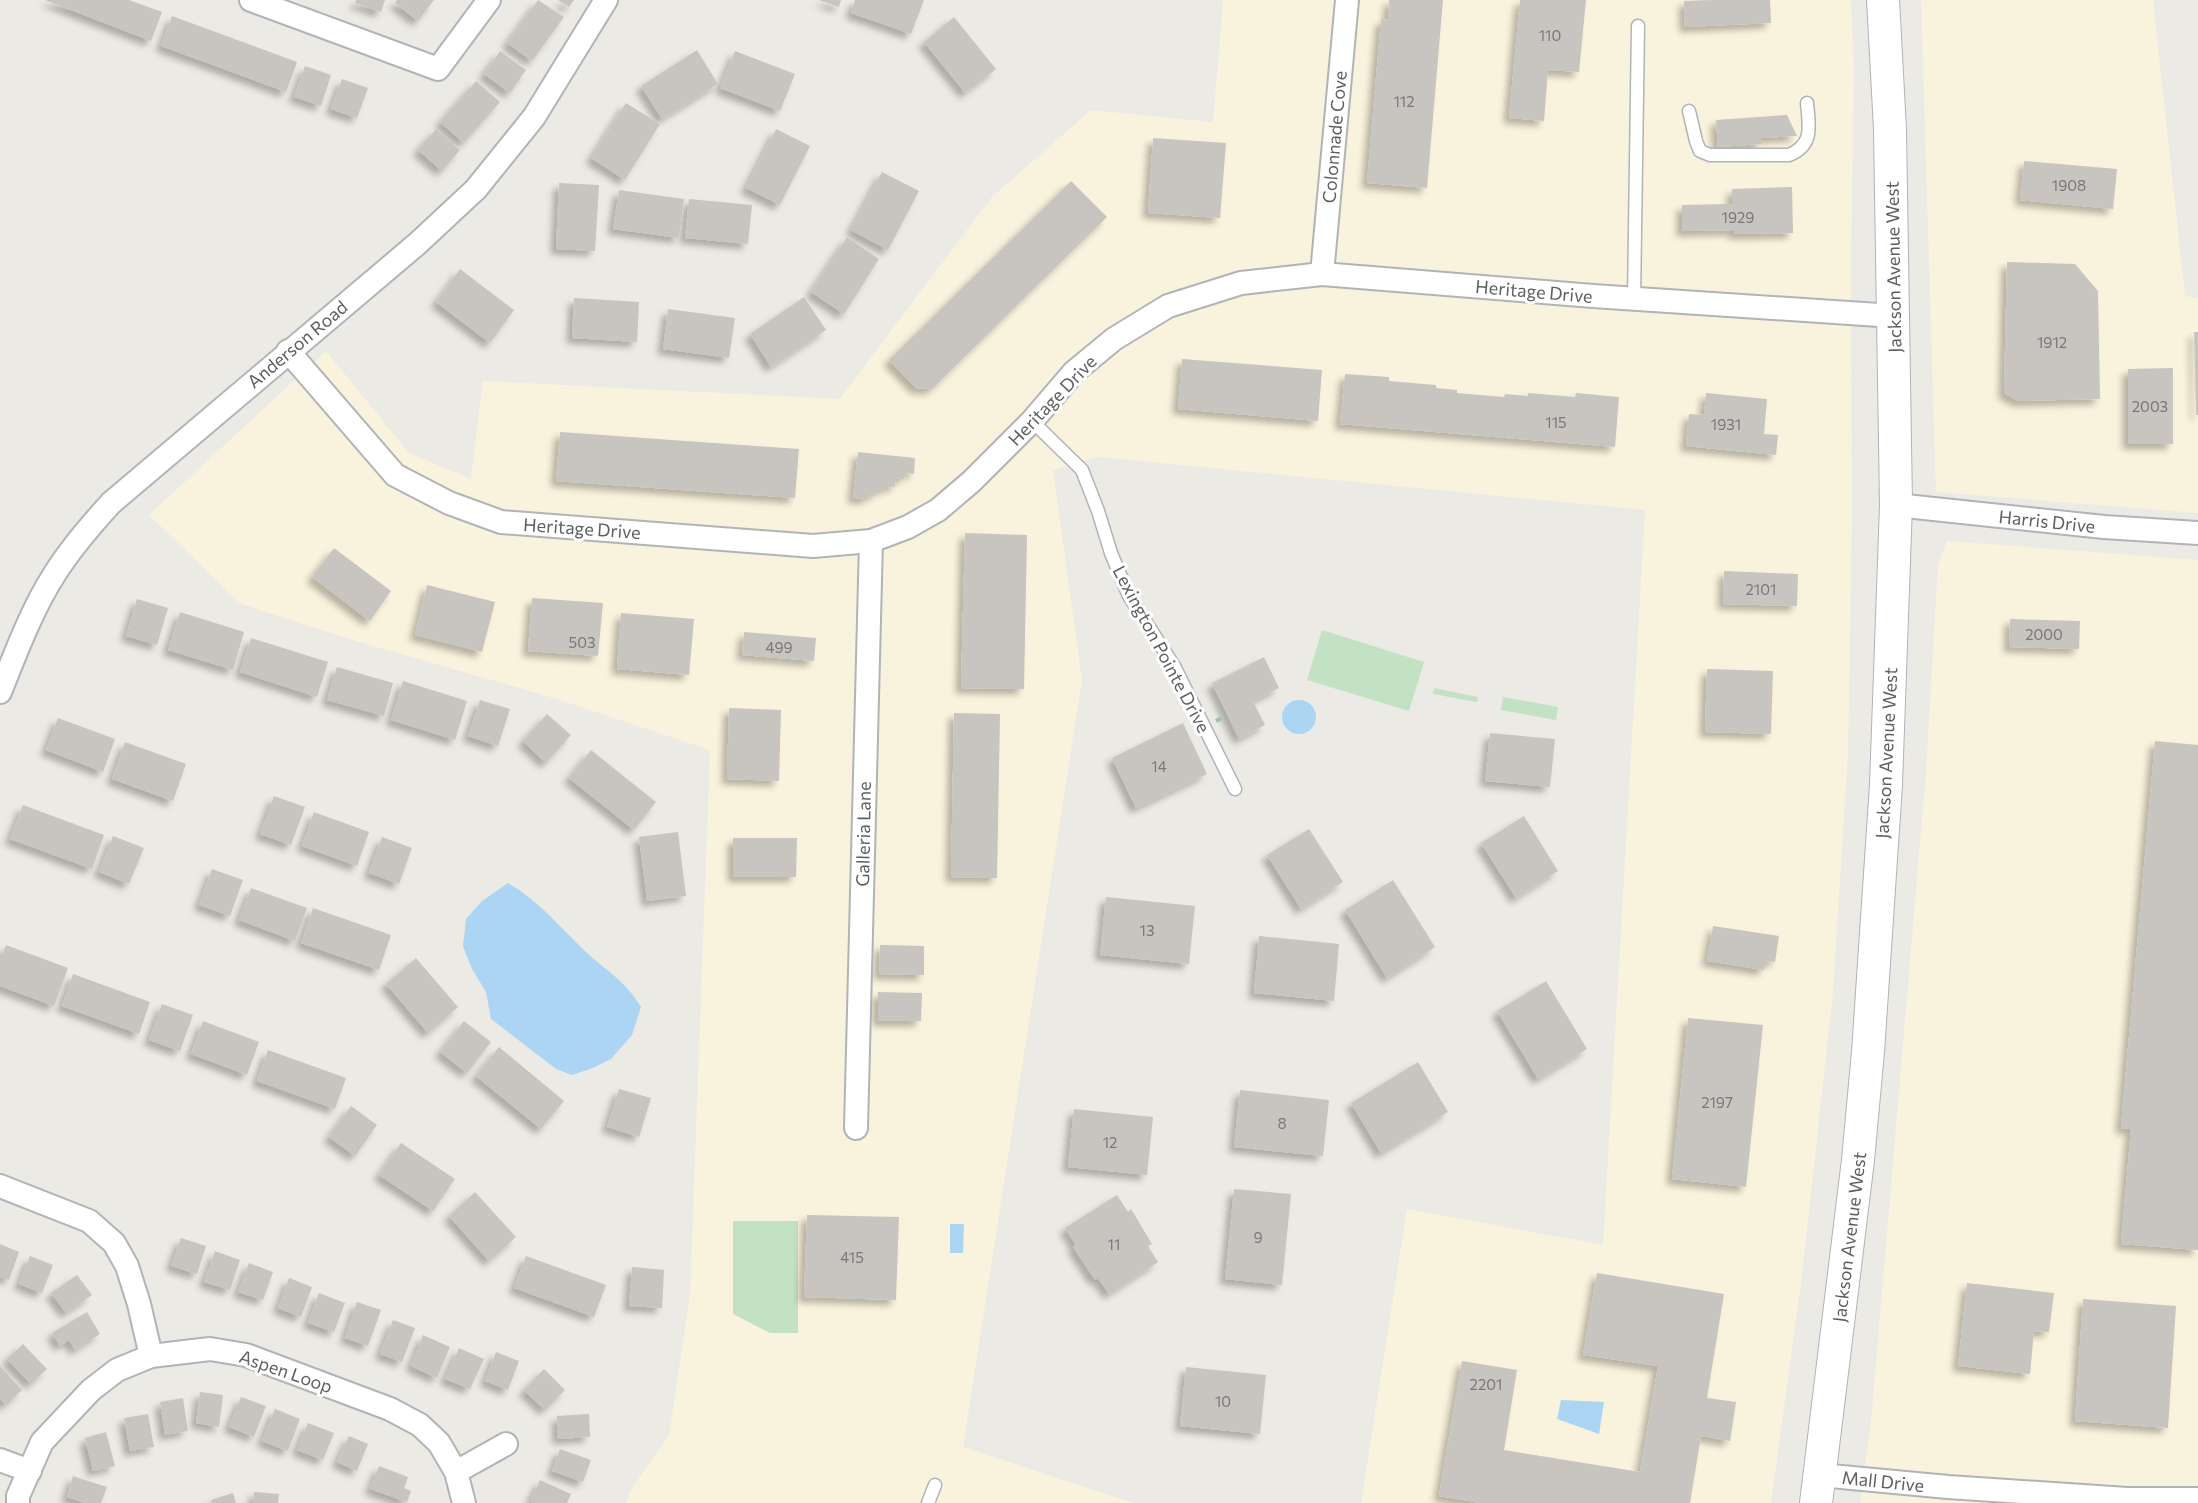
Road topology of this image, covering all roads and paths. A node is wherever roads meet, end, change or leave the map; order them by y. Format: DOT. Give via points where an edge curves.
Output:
graph roads {
  1 [pos="251,0"];
  2 [pos="489,0"];
  3 [pos="606,0"];
  4 [pos="1347,0"];
  5 [pos="1884,0"];
  6 [pos="1638,26"];
  7 [pos="1807,104"];
  8 [pos="1689,111"];
  9 [pos="1322,274"];
  10 [pos="1634,299"];
  11 [pos="1894,316"];
  12 [pos="288,351"];
  13 [pos="1032,421"];
  14 [pos="1896,505"];
  15 [pos="2198,533"];
  16 [pos="871,541"];
  17 [pos="0,692"];
  18 [pos="1235,789"];
  19 [pos="856,1128"];
  20 [pos="0,1186"];
  21 [pos="151,1356"];
  22 [pos="506,1444"];
  23 [pos="0,1460"];
  24 [pos="30,1471"];
  25 [pos="456,1472"];
  26 [pos="935,1485"];
  27 [pos="1818,1489"];
  28 [pos="2198,1499"];
  29 [pos="18,1503"];
  30 [pos="464,1503"];
  31 [pos="928,1503"];
  1 -- 2 [label="street" via="438,69"];
  3 -- 12 [label="street, Anderson Road" via="534,117 476,189 417,244"];
  4 -- 9 [label="street, Colonnade Cove"];
  5 -- 11 [label="main road, Jackson Avenue West"];
  6 -- 10 [label="lane"];
  7 -- 8 [label="lane" via="1807,142 1789,155 1710,155 1701,151 1696,141"];
  9 -- 10 [label="street, Heritage Drive"];
  9 -- 13 [label="street, Heritage Drive" via="1241,283 1168,306 1114,339 1074,372"];
  10 -- 11 [label="street, Heritage Drive"];
  11 -- 14 [label="main road, Jackson Avenue West"];
  12 -- 16 [label="street, Heritage Drive" via="395,475 449,503 501,522 813,546"];
  12 -- 17 [label="street, Anderson Road" via="111,503 79,538 52,577"];
  13 -- 16 [label="street, Heritage Drive" via="938,510"];
  13 -- 18 [label="lane, Lexington Pointe Drive" via="1083,470 1129,596 1174,666"];
  14 -- 15 [label="street, Harris Drive"];
  14 -- 27 [label="main road, Jackson Avenue West" via="1886,785 1868,1052"];
  16 -- 19 [label="street, Galleria Lane"];
  20 -- 21 [label="street" via="89,1221 114,1244 127,1266"];
  21 -- 24 [label="street, Aspen Loop" via="117,1370 91,1390 42,1442"];
  21 -- 25 [label="street, Aspen Loop" via="210,1349 246,1355 379,1405 420,1425 439,1443"];
  22 -- 25 [label="street"];
  23 -- 24 [label="street"];
  24 -- 29 [label="street, Aspen Loop"];
  25 -- 30 [label="street, Aspen Loop"];
  26 -- 31 [label="lane"];
  27 -- 28 [label="street, Mall Drive" via="1948,1488 2127,1499"];
}
